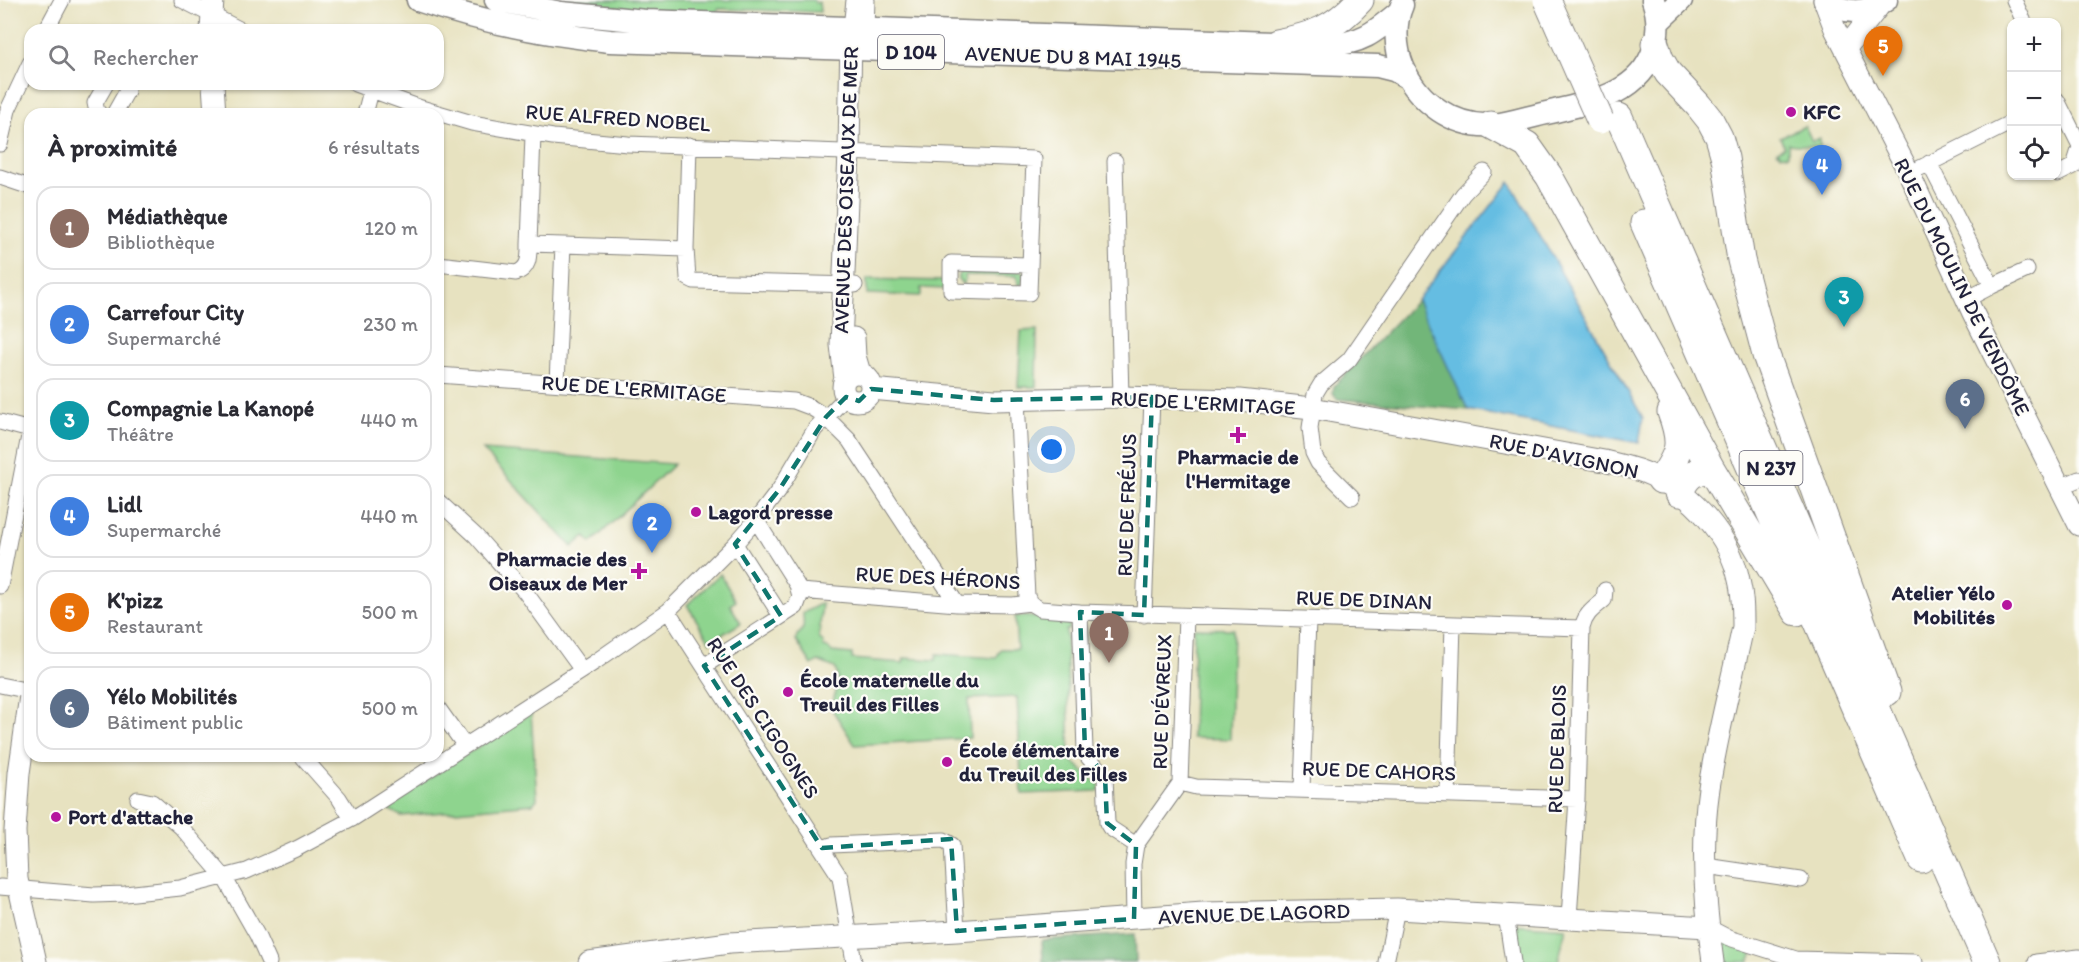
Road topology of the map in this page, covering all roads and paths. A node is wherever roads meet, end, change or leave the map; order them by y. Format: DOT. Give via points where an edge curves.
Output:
graph roads {
  1 [pos="62,0"];
  2 [pos="182,0"];
  3 [pos="418,0"];
  4 [pos="496,0"];
  5 [pos="854,0"];
  6 [pos="867,0"];
  7 [pos="1360,0"];
  8 [pos="1547,0"];
  9 [pos="1567,0"];
  10 [pos="1681,0"];
  11 [pos="1824,0"];
  12 [pos="2014,0"];
  13 [pos="1883,3"];
  14 [pos="1402,6"];
  15 [pos="212,15"];
  16 [pos="2022,18"];
  17 [pos="1656,22"];
  18 [pos="49,24"];
  19 [pos="229,24"];
  20 [pos="858,39"];
  21 [pos="1276,43"];
  22 [pos="1846,48"];
  23 [pos="24,76"];
  24 [pos="1407,77"];
  25 [pos="103,90"];
  26 [pos="127,90"];
  27 [pos="213,90"];
  28 [pos="372,91"];
  29 [pos="96,108"];
  30 [pos="117,108"];
  31 [pos="215,108"];
  32 [pos="367,108"];
  33 [pos="421,108"];
  34 [pos="2061,108"];
  35 [pos="444,115"];
  36 [pos="1609,118"];
  37 [pos="2007,124"];
  38 [pos="1491,125"];
  39 [pos="533,135"];
  40 [pos="0,144"];
  41 [pos="2079,144"];
  42 [pos="689,145"];
  43 [pos="2079,150"];
  44 [pos="855,152"];
  45 [pos="1115,161"];
  46 [pos="1929,163"];
  47 [pos="1484,172"];
  48 [pos="2061,172"];
  49 [pos="1908,173"];
  50 [pos="0,177"];
  51 [pos="24,185"];
  52 [pos="529,244"];
  53 [pos="563,245"];
  54 [pos="686,249"];
  55 [pos="444,265"];
  56 [pos="1030,265"];
  57 [pos="2027,270"];
  58 [pos="849,285"];
  59 [pos="1992,286"];
  60 [pos="1967,299"];
  61 [pos="1654,366"];
  62 [pos="444,375"];
  63 [pos="557,383"];
  64 [pos="856,384"];
  65 [pos="1121,397"];
  66 [pos="1152,397"];
  67 [pos="1017,400"];
  68 [pos="1312,408"];
  69 [pos="826,417"];
  70 [pos="0,422"];
  71 [pos="24,428"];
  72 [pos="24,458"];
  73 [pos="1712,470"];
  74 [pos="2069,483"];
  75 [pos="1670,487"];
  76 [pos="1352,497"];
  77 [pos="444,507"];
  78 [pos="756,520"];
  79 [pos="2079,525"];
  80 [pos="735,544"];
  81 [pos="2,562"];
  82 [pos="0,586"];
  83 [pos="1605,590"];
  84 [pos="800,591"];
  85 [pos="822,593"];
  86 [pos="1030,603"];
  87 [pos="957,604"];
  88 [pos="796,607"];
  89 [pos="668,611"];
  90 [pos="1080,612"];
  91 [pos="1144,615"];
  92 [pos="781,616"];
  93 [pos="1186,616"];
  94 [pos="1308,620"];
  95 [pos="1453,624"];
  96 [pos="1582,628"];
  97 [pos="704,666"];
  98 [pos="582,670"];
  99 [pos="0,685"];
  100 [pos="24,690"];
  101 [pos="1853,705"];
  102 [pos="444,716"];
  103 [pos="24,742"];
  104 [pos="465,746"];
  105 [pos="444,760"];
  106 [pos="307,762"];
  107 [pos="440,762"];
  108 [pos="1180,783"];
  109 [pos="1302,789"];
  110 [pos="1448,794"];
  111 [pos="138,799"];
  112 [pos="1577,799"];
  113 [pos="352,819"];
  114 [pos="1924,820"];
  115 [pos="1136,845"];
  116 [pos="822,848"];
  117 [pos="1706,866"];
  118 [pos="224,877"];
  119 [pos="1801,880"];
  120 [pos="10,888"];
  121 [pos="1396,909"];
  122 [pos="1506,915"];
  123 [pos="1569,918"];
  124 [pos="1134,919"];
  125 [pos="1708,927"];
  126 [pos="957,931"];
  127 [pos="851,936"];
  128 [pos="2079,957"];
  129 [pos="36,962"];
  130 [pos="269,962"];
  131 [pos="589,962"];
  132 [pos="854,962"];
  133 [pos="1386,962"];
  134 [pos="1513,962"];
  135 [pos="1713,962"];
  136 [pos="1915,962"];
  137 [pos="1966,962"];
  138 [pos="1987,962"];
  139 [pos="2036,962"];
  1 -- 18 [label="street"];
  2 -- 15 [label="street"];
  3 -- 20 [label="main road, AVENUE DU 8 MAI 1945 / D 104" via="504,25 583,38 644,43"];
  4 -- 20 [label="main road, AVENUE DU 8 MAI 1945 / D 104" via="613,19"];
  5 -- 20 [label="street, AVENUE DES OISEAUX DE MER"];
  6 -- 20 [label="street, AVENUE DES OISEAUX DE MER"];
  7 -- 21 [label="highway" via="1326,29"];
  8 -- 36 [label="highway, N 237, bridge"];
  9 -- 36 [label="highway, N 237"];
  10 -- 17 [label="main road, AVENUE DU 8 MAI 1945"];
  11 -- 13 [label="main road" via="1844,11 1856,12"];
  11 -- 22 [label="street, RUE DU MOULIN DE VENDÔME"];
  12 -- 16 [label="street"];
  13 -- 22 [label="street"];
  14 -- 21 [label="main road, AVENUE DU 8 MAI 1945 / D 104" via="1369,35 1345,45"];
  14 -- 24 [label="main road, AVENUE DU 8 MAI 1945" via="1397,45"];
  15 -- 19 [label="street"];
  17 -- 38 [label="main road, AVENUE DU 8 MAI 1945" via="1643,71 1628,86 1588,103"];
  17 -- 114 [label="highway" via="1660,59 1710,120 1719,137 1741,260 1767,355 1906,745"];
  20 -- 21 [label="main road, AVENUE DU 8 MAI 1945 / D 104"];
  20 -- 24 [label="main road, AVENUE DU 8 MAI 1945 / D 104" via="1378,66"];
  20 -- 44 [label="street, AVENUE DES OISEAUX DE MER"];
  22 -- 49 [label="street, RUE DU MOULIN DE VENDÔME"];
  23 -- 40 [label="street" via="8,110"];
  24 -- 38 [label="main road, AVENUE DU 8 MAI 1945" via="1433,107 1451,118"];
  25 -- 29 [label="street"];
  26 -- 30 [label="street"];
  27 -- 31 [label="street"];
  28 -- 32 [label="street"];
  28 -- 33 [label="street, RUE ALFRED NOBEL"];
  34 -- 41 [label="street"];
  35 -- 39 [label="street, RUE ALFRED NOBEL"];
  36 -- 101 [label="highway, N 237"];
  36 -- 114 [label="highway, N 237"];
  37 -- 46 [label="street"];
  38 -- 61 [label="highway" via="1527,146 1549,176"];
  39 -- 42 [label="street, RUE ALFRED NOBEL"];
  39 -- 52 [label="street"];
  42 -- 44 [label="street, RUE ALFRED NOBEL"];
  42 -- 54 [label="street"];
  43 -- 48 [label="street" via="2074,166"];
  44 -- 56 [label="street, RUE ALFRED NOBEL" via="1034,159"];
  44 -- 58 [label="street, AVENUE DES OISEAUX DE MER"];
  45 -- 65 [label="street"];
  46 -- 49 [label="street"];
  46 -- 59 [label="street"];
  47 -- 68 [label="street, RUE DE L'ERMITAGE" via="1463,194 1349,360 1321,384"];
  49 -- 60 [label="street, RUE DU MOULIN DE VENDÔME"];
  50 -- 51 [label="street"];
  52 -- 53 [label="street"];
  52 -- 55 [label="street" via="529,260 516,273"];
  53 -- 54 [label="street"];
  53 -- 63 [label="street"];
  54 -- 58 [label="street" via="686,272 694,281"];
  56 -- 56 [label="street" via="951,263 951,291 1029,293"];
  57 -- 59 [label="street"];
  58 -- 64 [label="street, AVENUE DES OISEAUX DE MER"];
  59 -- 60 [label="street"];
  60 -- 74 [label="street, RUE DU MOULIN DE VENDÔME"];
  61 -- 73 [label="highway"];
  61 -- 75 [label="highway" via="1678,433"];
  62 -- 63 [label="street, RUE DE L'ERMITAGE"];
  63 -- 69 [label="street, RUE DE L'ERMITAGE" via="794,401"];
  64 -- 67 [label="street, RUE DE L'ERMITAGE" via="944,396"];
  64 -- 69 [label="street"];
  65 -- 66 [label="street, RUE DE L'ERMITAGE"];
  65 -- 67 [label="street, RUE DE L'ERMITAGE"];
  66 -- 68 [label="street, RUE DE L'ERMITAGE"];
  66 -- 91 [label="street, RUE DE FRÉJUS"];
  67 -- 86 [label="street" via="1026,596"];
  68 -- 75 [label="street, RUE D'AVIGNON" via="1604,461 1635,469"];
  68 -- 76 [label="street" via="1312,453"];
  69 -- 78 [label="street"];
  69 -- 87 [label="street, RUE DE L'ERMITAGE" via="849,440"];
  70 -- 71 [label="street"];
  72 -- 81 [label="street"];
  73 -- 75 [label="highway" via="1692,473"];
  73 -- 101 [label="highway" via="1795,609 1828,674"];
  74 -- 79 [label="street, RUE DU MOULIN DE VENDÔME"];
  75 -- 117 [label="street, RUE D'AVIGNON" via="1701,511 1717,531 1732,556 1743,600 1743,627 1709,789"];
  77 -- 98 [label="street" via="526,593"];
  78 -- 80 [label="street"];
  78 -- 84 [label="street"];
  80 -- 89 [label="street"];
  80 -- 92 [label="street"];
  81 -- 82 [label="street"];
  83 -- 96 [label="street" via="1604,600 1588,613"];
  84 -- 85 [label="street, RUE DES HÉRONS"];
  84 -- 88 [label="street"];
  85 -- 87 [label="street, RUE DES HÉRONS"];
  85 -- 88 [label="street"];
  86 -- 87 [label="street, RUE DES HÉRONS"];
  86 -- 90 [label="street, RUE DES HÉRONS" via="1040,609"];
  88 -- 92 [label="street"];
  89 -- 97 [label="street, RUE DES CIGOGNES"];
  89 -- 98 [label="street"];
  90 -- 91 [label="street, RUE DES HÉRONS"];
  90 -- 115 [label="street" via="1085,750 1105,776 1107,823"];
  91 -- 93 [label="street, RUE DE DINAN"];
  92 -- 97 [label="street"];
  93 -- 94 [label="street, RUE DE DINAN"];
  93 -- 108 [label="street, RUE D'ÉVREUX"];
  94 -- 95 [label="street, RUE DE DINAN"];
  94 -- 109 [label="street"];
  95 -- 96 [label="street, RUE DE DINAN"];
  95 -- 110 [label="street"];
  96 -- 112 [label="street, RUE DE BLOIS"];
  97 -- 116 [label="street, RUE DES CIGOGNES"];
  98 -- 104 [label="street"];
  99 -- 100 [label="street"];
  101 -- 137 [label="highway, N 237"];
  102 -- 104 [label="street"];
  103 -- 120 [label="street" via="15,831 17,879"];
  104 -- 105 [label="street"];
  106 -- 113 [label="street"];
  107 -- 113 [label="street"];
  108 -- 109 [label="street, RUE DE CAHORS" via="1196,787"];
  108 -- 115 [label="street, RUE D'ÉVREUX"];
  109 -- 110 [label="street, RUE DE CAHORS"];
  110 -- 112 [label="street, RUE DE CAHORS"];
  111 -- 118 [label="street" via="152,802 181,827"];
  112 -- 123 [label="street, RUE DE BLOIS"];
  113 -- 118 [label="street" via="298,849"];
  114 -- 138 [label="highway, N 237"];
  115 -- 124 [label="street, RUE D'ÉVREUX" via="1132,864"];
  116 -- 126 [label="street" via="944,840 952,845"];
  116 -- 127 [label="street, RUE DES CIGOGNES" via="840,877"];
  117 -- 119 [label="street"];
  117 -- 125 [label="street, RUE D'AVIGNON"];
  118 -- 120 [label="street" via="180,888 125,894"];
  118 -- 130 [label="street"];
  120 -- 129 [label="street"];
  121 -- 122 [label="street, AVENUE DE LAGORD"];
  121 -- 124 [label="street, AVENUE DE LAGORD" via="1203,913"];
  121 -- 133 [label="street"];
  122 -- 123 [label="street, AVENUE DE LAGORD"];
  122 -- 134 [label="street"];
  123 -- 125 [label="street, AVENUE DE LAGORD"];
  124 -- 126 [label="street, AVENUE DE LAGORD"];
  125 -- 135 [label="street, RUE D'AVIGNON"];
  125 -- 136 [label="street, AVENUE DE LAGORD" via="1729,938 1796,959"];
  126 -- 127 [label="street, AVENUE DE LAGORD"];
  127 -- 131 [label="street, AVENUE DE LAGORD" via="729,943"];
  127 -- 132 [label="street, RUE DES CIGOGNES"];
  128 -- 139 [label="street"];
}
